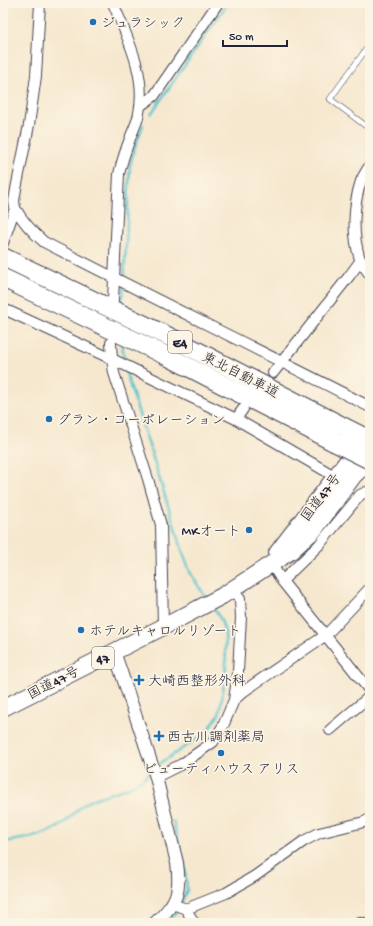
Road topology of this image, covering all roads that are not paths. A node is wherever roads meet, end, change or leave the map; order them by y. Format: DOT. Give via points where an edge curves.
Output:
graph roads {
  1 [pos="40,3"];
  2 [pos="114,3"];
  3 [pos="218,3"];
  4 [pos="370,44"];
  5 [pos="140,106"];
  6 [pos="370,129"];
  7 [pos="370,165"];
  8 [pos="14,208"];
  9 [pos="3,243"];
  10 [pos="8,260"];
  11 [pos="361,260"];
  12 [pos="370,275"];
  13 [pos="5,279"];
  14 [pos="121,281"];
  15 [pos="113,300"];
  16 [pos="3,310"];
  17 [pos="111,343"];
  18 [pos="282,362"];
  19 [pos="120,363"];
  20 [pos="273,373"];
  21 [pos="370,407"];
  22 [pos="243,409"];
  23 [pos="236,419"];
  24 [pos="370,431"];
  25 [pos="370,440"];
  26 [pos="370,452"];
  27 [pos="370,460"];
  28 [pos="355,474"];
  29 [pos="336,477"];
  30 [pos="370,492"];
  31 [pos="271,563"];
  32 [pos="282,581"];
  33 [pos="370,588"];
  34 [pos="227,592"];
  35 [pos="163,627"];
  36 [pos="326,635"];
  37 [pos="114,652"];
  38 [pos="370,691"];
  39 [pos="370,696"];
  40 [pos="234,700"];
  41 [pos="3,708"];
  42 [pos="330,730"];
  43 [pos="154,772"];
  44 [pos="370,819"];
  45 [pos="179,907"];
  46 [pos="155,923"];
  47 [pos="194,923"];
  48 [pos="359,923"];
  49 [pos="363,923"];
  50 [pos="370,923"];
  1 -- 8 [label="street" via="36,76"];
  2 -- 5 [label="street" via="135,59 141,85"];
  3 -- 5 [label="street" via="154,96"];
  4 -- 6 [label="lane" via="330,99"];
  5 -- 14 [label="street" via="119,174"];
  7 -- 11 [label="street" via="361,180 354,220"];
  8 -- 9 [label="street"];
  8 -- 14 [label="street" via="33,233 44,242"];
  10 -- 25 [label="highway, 東北自動車道 / E4, bridge" via="176,340"];
  11 -- 12 [label="street"];
  11 -- 18 [label="street"];
  13 -- 27 [label="highway, 東北自動車道 / E4, bridge" via="169,357"];
  14 -- 15 [label="street"];
  14 -- 18 [label="street"];
  16 -- 19 [label="street"];
  17 -- 19 [label="street"];
  18 -- 20 [label="street"];
  18 -- 21 [label="street"];
  19 -- 23 [label="street"];
  19 -- 35 [label="street" via="114,373 161,525"];
  22 -- 23 [label="street"];
  23 -- 29 [label="street"];
  24 -- 29 [label="highway, 国道47号 / 47"];
  26 -- 28 [label="highway, 国道47号 / 47"];
  27 -- 28 [label="highway"];
  28 -- 31 [label="highway, 国道47号 / 47" via="314,530 291,551"];
  29 -- 31 [label="highway, 国道47号 / 47"];
  30 -- 32 [label="street" via="360,494 319,545"];
  31 -- 32 [label="street"];
  31 -- 34 [label="highway, 国道47号 / 47"];
  32 -- 36 [label="street"];
  33 -- 36 [label="street"];
  34 -- 35 [label="highway, 国道47号 / 47"];
  34 -- 40 [label="street" via="240,599 238,672"];
  35 -- 37 [label="highway, 国道47号 / 47"];
  36 -- 38 [label="street"];
  36 -- 40 [label="street"];
  37 -- 41 [label="highway, 国道47号 / 47"];
  37 -- 43 [label="street"];
  39 -- 42 [label="street"];
  40 -- 43 [label="street" via="213,742 182,764"];
  43 -- 45 [label="street" via="177,863"];
  44 -- 45 [label="street" via="319,833 255,876 226,892"];
  45 -- 46 [label="street"];
  45 -- 47 [label="street"];
  48 -- 49 [label="street"];
  49 -- 50 [label="street"];
}
